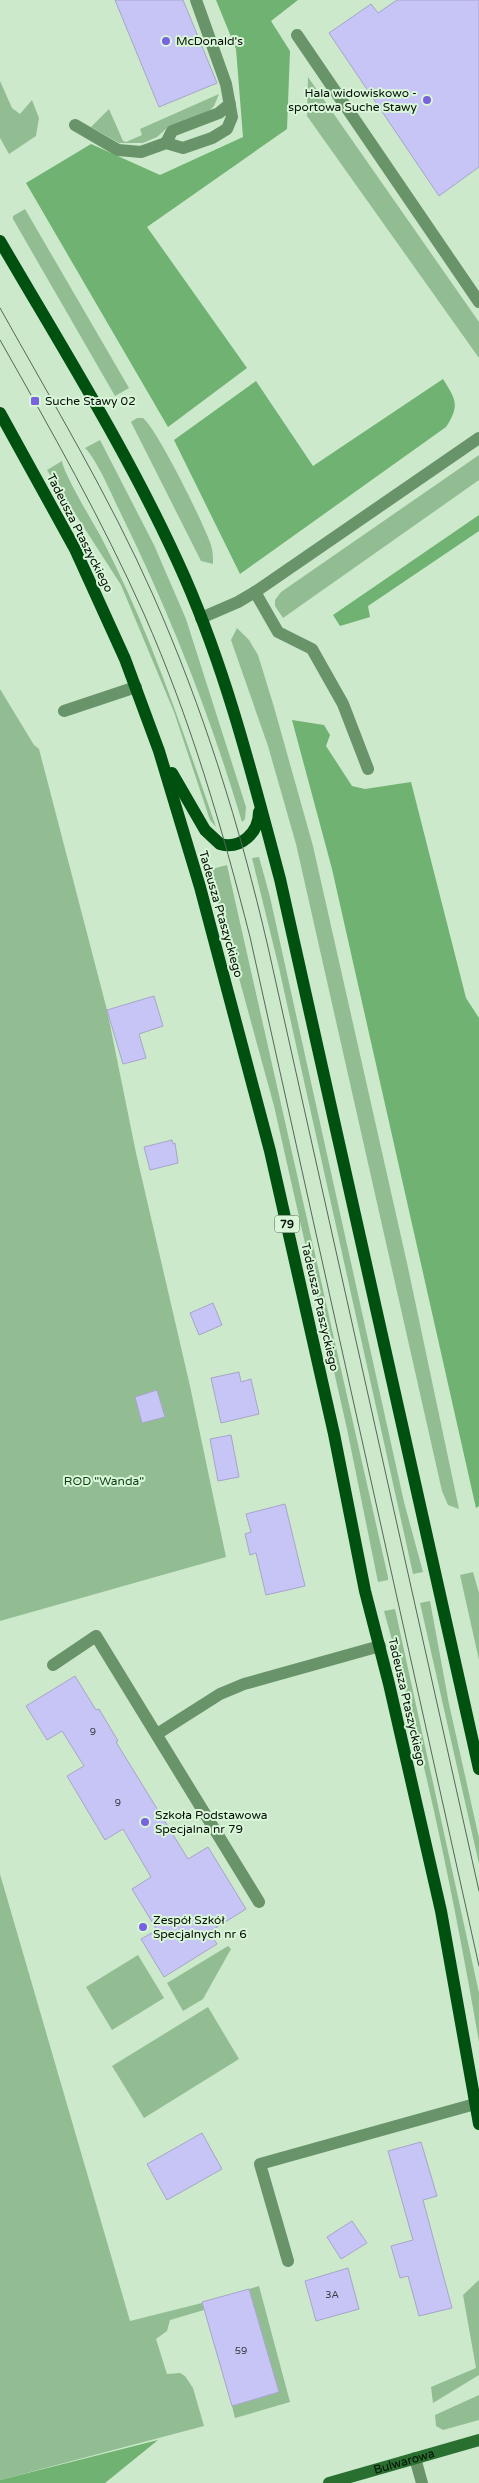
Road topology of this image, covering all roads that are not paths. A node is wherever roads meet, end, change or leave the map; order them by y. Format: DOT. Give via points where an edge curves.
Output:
graph roads {
  1 [pos="196,0"];
  2 [pos="297,35"];
  3 [pos="230,104"];
  4 [pos="76,124"];
  5 [pos="166,143"];
  6 [pos="0,240"];
  7 [pos="479,302"];
  8 [pos="0,413"];
  9 [pos="479,438"];
  10 [pos="255,592"];
  11 [pos="201,618"];
  12 [pos="136,686"];
  13 [pos="64,711"];
  14 [pos="159,751"];
  15 [pos="368,769"];
  16 [pos="258,796"];
  17 [pos="380,1646"];
  18 [pos="53,1665"];
  19 [pos="157,1734"];
  20 [pos="479,1769"];
  21 [pos="259,1902"];
  22 [pos="475,2104"];
  23 [pos="479,2124"];
  24 [pos="288,2261"];
  25 [pos="479,2440"];
  26 [pos="415,2458"];
  27 [pos="329,2483"];
  28 [pos="422,2483"];
  1 -- 3 [label="lane"];
  2 -- 7 [label="lane"];
  3 -- 5 [label="lane" via="219,113 172,131"];
  3 -- 5 [label="lane" via="232,117 227,129 183,148"];
  4 -- 5 [label="lane" via="118,150 141,152"];
  6 -- 11 [label="main road" via="125,457 170,546"];
  8 -- 12 [label="main road, Tadeusza Ptaszyckiego / 79" via="74,549"];
  9 -- 10 [label="lane"];
  10 -- 11 [label="lane"];
  10 -- 15 [label="lane" via="278,632 312,648 343,704"];
  11 -- 16 [label="main road"];
  12 -- 13 [label="lane"];
  12 -- 14 [label="main road, Tadeusza Ptaszyckiego / 79"];
  14 -- 16 [label="main road" via="205,830 220,844 235,845 252,834 258,823"];
  14 -- 17 [label="main road, Tadeusza Ptaszyckiego / 79" via="260,1107 334,1434 365,1591"];
  16 -- 20 [label="main road" via="347,1171"];
  17 -- 19 [label="lane" via="244,1684 220,1694"];
  17 -- 22 [label="main road, Tadeusza Ptaszyckiego / 79" via="440,1911"];
  18 -- 19 [label="lane" via="96,1636"];
  19 -- 21 [label="lane"];
  22 -- 23 [label="main road, Tadeusza Ptaszyckiego / 79"];
  22 -- 24 [label="lane" via="260,2164"];
  25 -- 26 [label="street, Bulwarowa"];
  26 -- 27 [label="street, Bulwarowa"];
  26 -- 28 [label="lane"];
}
